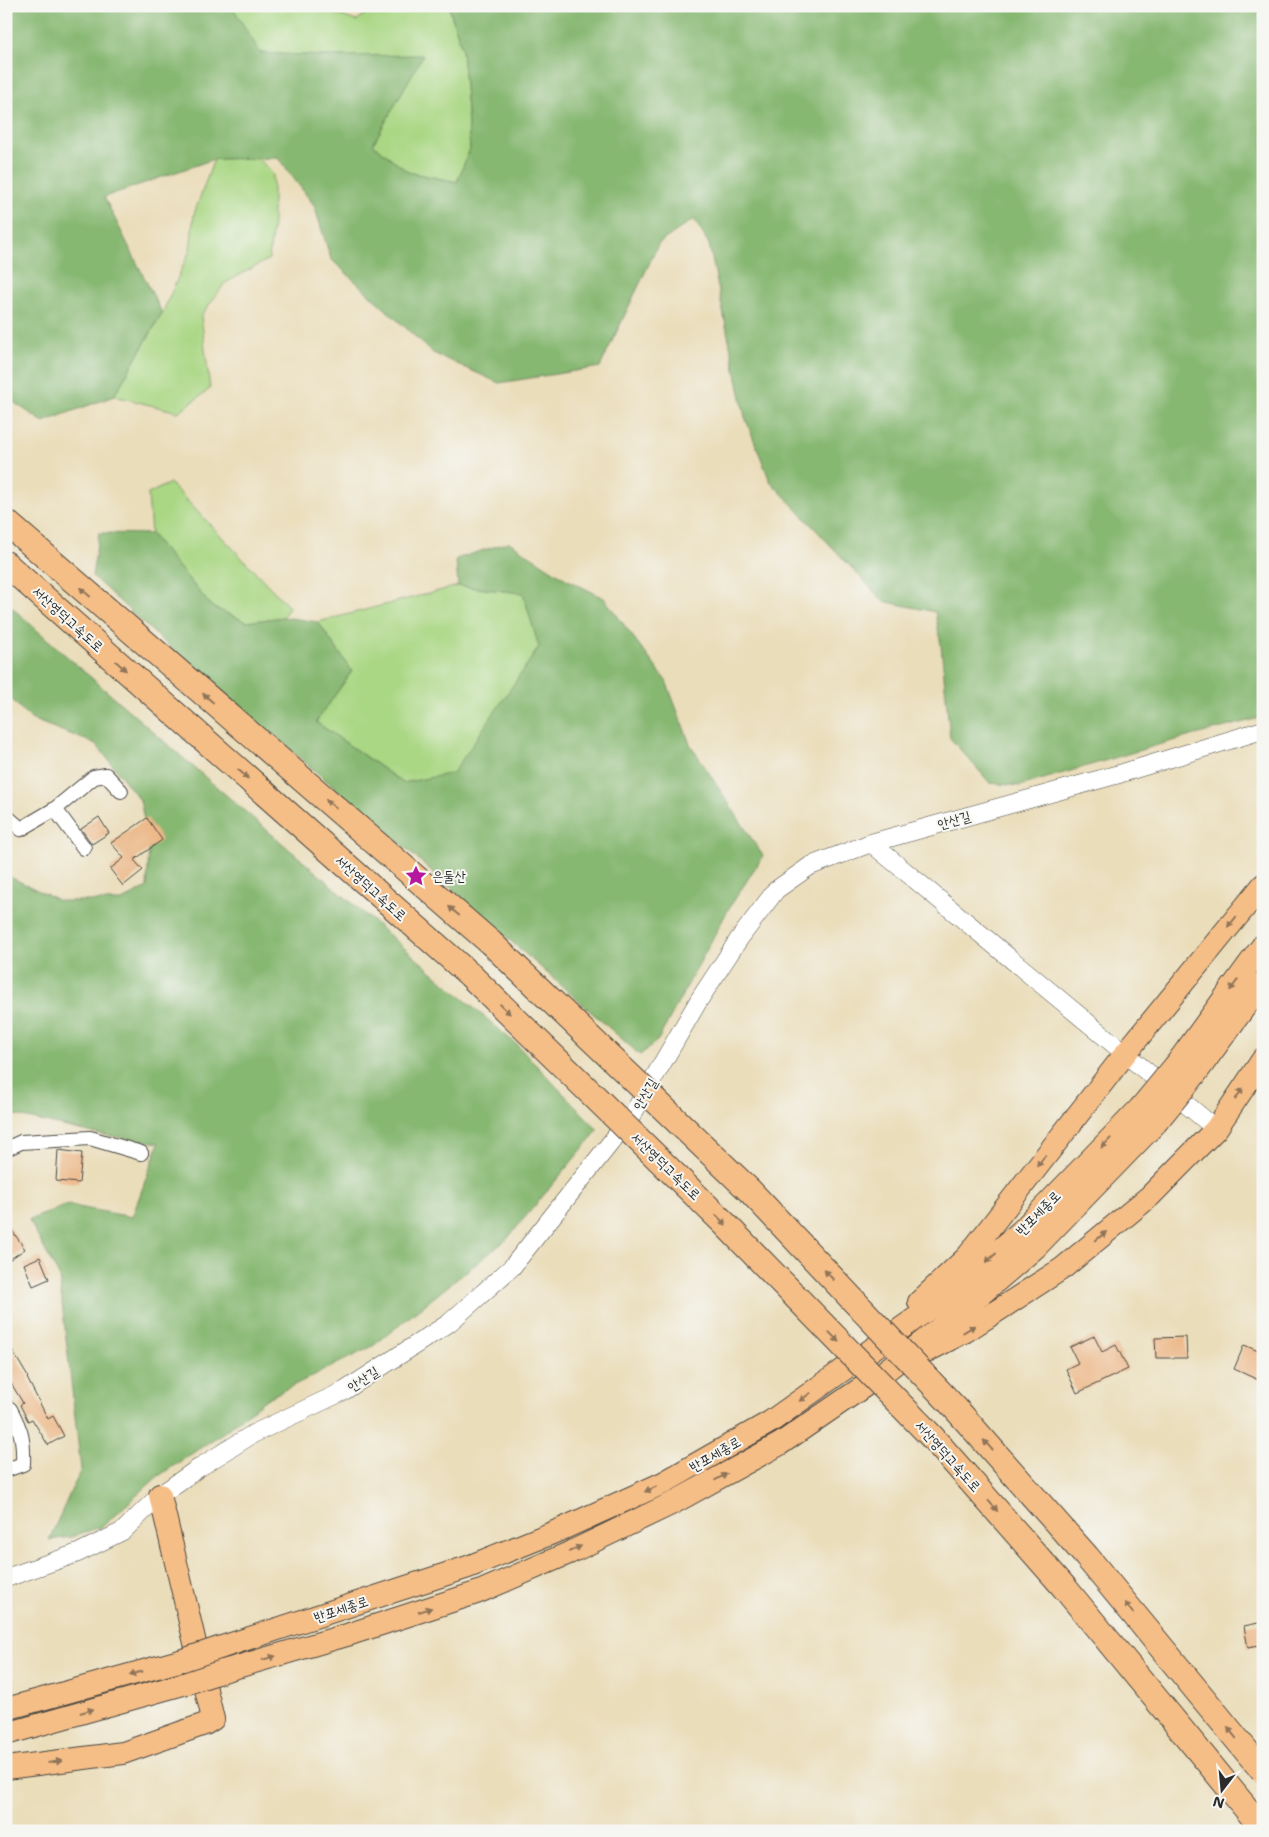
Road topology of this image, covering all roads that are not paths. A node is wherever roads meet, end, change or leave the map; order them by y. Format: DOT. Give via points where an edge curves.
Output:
graph roads {
  1 [pos="6,522"];
  2 [pos="6,564"];
  3 [pos="1263,730"];
  4 [pos="121,791"];
  5 [pos="55,810"];
  6 [pos="6,816"];
  7 [pos="871,843"];
  8 [pos="84,848"];
  9 [pos="1263,885"];
  10 [pos="1263,945"];
  11 [pos="1263,982"];
  12 [pos="1125,1054"];
  13 [pos="1263,1059"];
  14 [pos="1186,1069"];
  15 [pos="1148,1116"];
  16 [pos="1216,1129"];
  17 [pos="6,1149"];
  18 [pos="142,1153"];
  19 [pos="866,1353"];
  20 [pos="879,1376"];
  21 [pos="6,1408"];
  22 [pos="6,1470"];
  23 [pos="160,1495"];
  24 [pos="6,1578"];
  25 [pos="6,1709"];
  26 [pos="6,1734"];
  27 [pos="6,1768"];
  28 [pos="1263,1771"];
  29 [pos="1263,1829"];
  28 -- 1 [label="highway, one-way, bridge" via="1087,1557 956,1409 750,1191 491,943"];
  2 -- 29 [label="highway, 서산영덕고속도로, one-way, bridge" via="470,975 724,1223 932,1437 1064,1587"];
  3 -- 7 [label="street, 안산길"];
  4 -- 5 [label="street" via="106,775 94,777"];
  5 -- 6 [label="street" via="21,829"];
  5 -- 8 [label="street"];
  7 -- 12 [label="street"];
  7 -- 23 [label="street, 안산길" via="810,866 776,890 704,993 631,1117 512,1267 449,1322 344,1391 253,1434"];
  9 -- 12 [label="highway, one-way"];
  10 -- 14 [label="highway, 반포세종로, one-way"];
  11 -- 14 [label="highway, 반포세종로"];
  12 -- 16 [label="street"];
  12 -- 19 [label="highway, one-way" via="966,1256"];
  16 -- 13 [label="highway, one-way"];
  14 -- 15 [label="highway, 반포세종로, bridge"];
  15 -- 19 [label="highway, 반포세종로, one-way" via="951,1293"];
  15 -- 20 [label="highway, 반포세종로" via="1034,1248"];
  20 -- 16 [label="highway, one-way" via="966,1331 1063,1268 1150,1196"];
  17 -- 18 [label="street" via="20,1142 90,1138"];
  19 -- 25 [label="highway, 반포세종로, one-way, bridge" via="770,1422 663,1483 562,1529 468,1567 182,1660"];
  26 -- 20 [label="highway, 반포세종로, one-way, bridge" via="347,1635 479,1592 673,1503 780,1444"];
  21 -- 22 [label="street" via="10,1408 24,1444 23,1464"];
  23 -- 24 [label="street, 안산길" via="123,1531 78,1553"];
  27 -- 23 [label="highway, one-way" via="123,1753 213,1719"];
}
